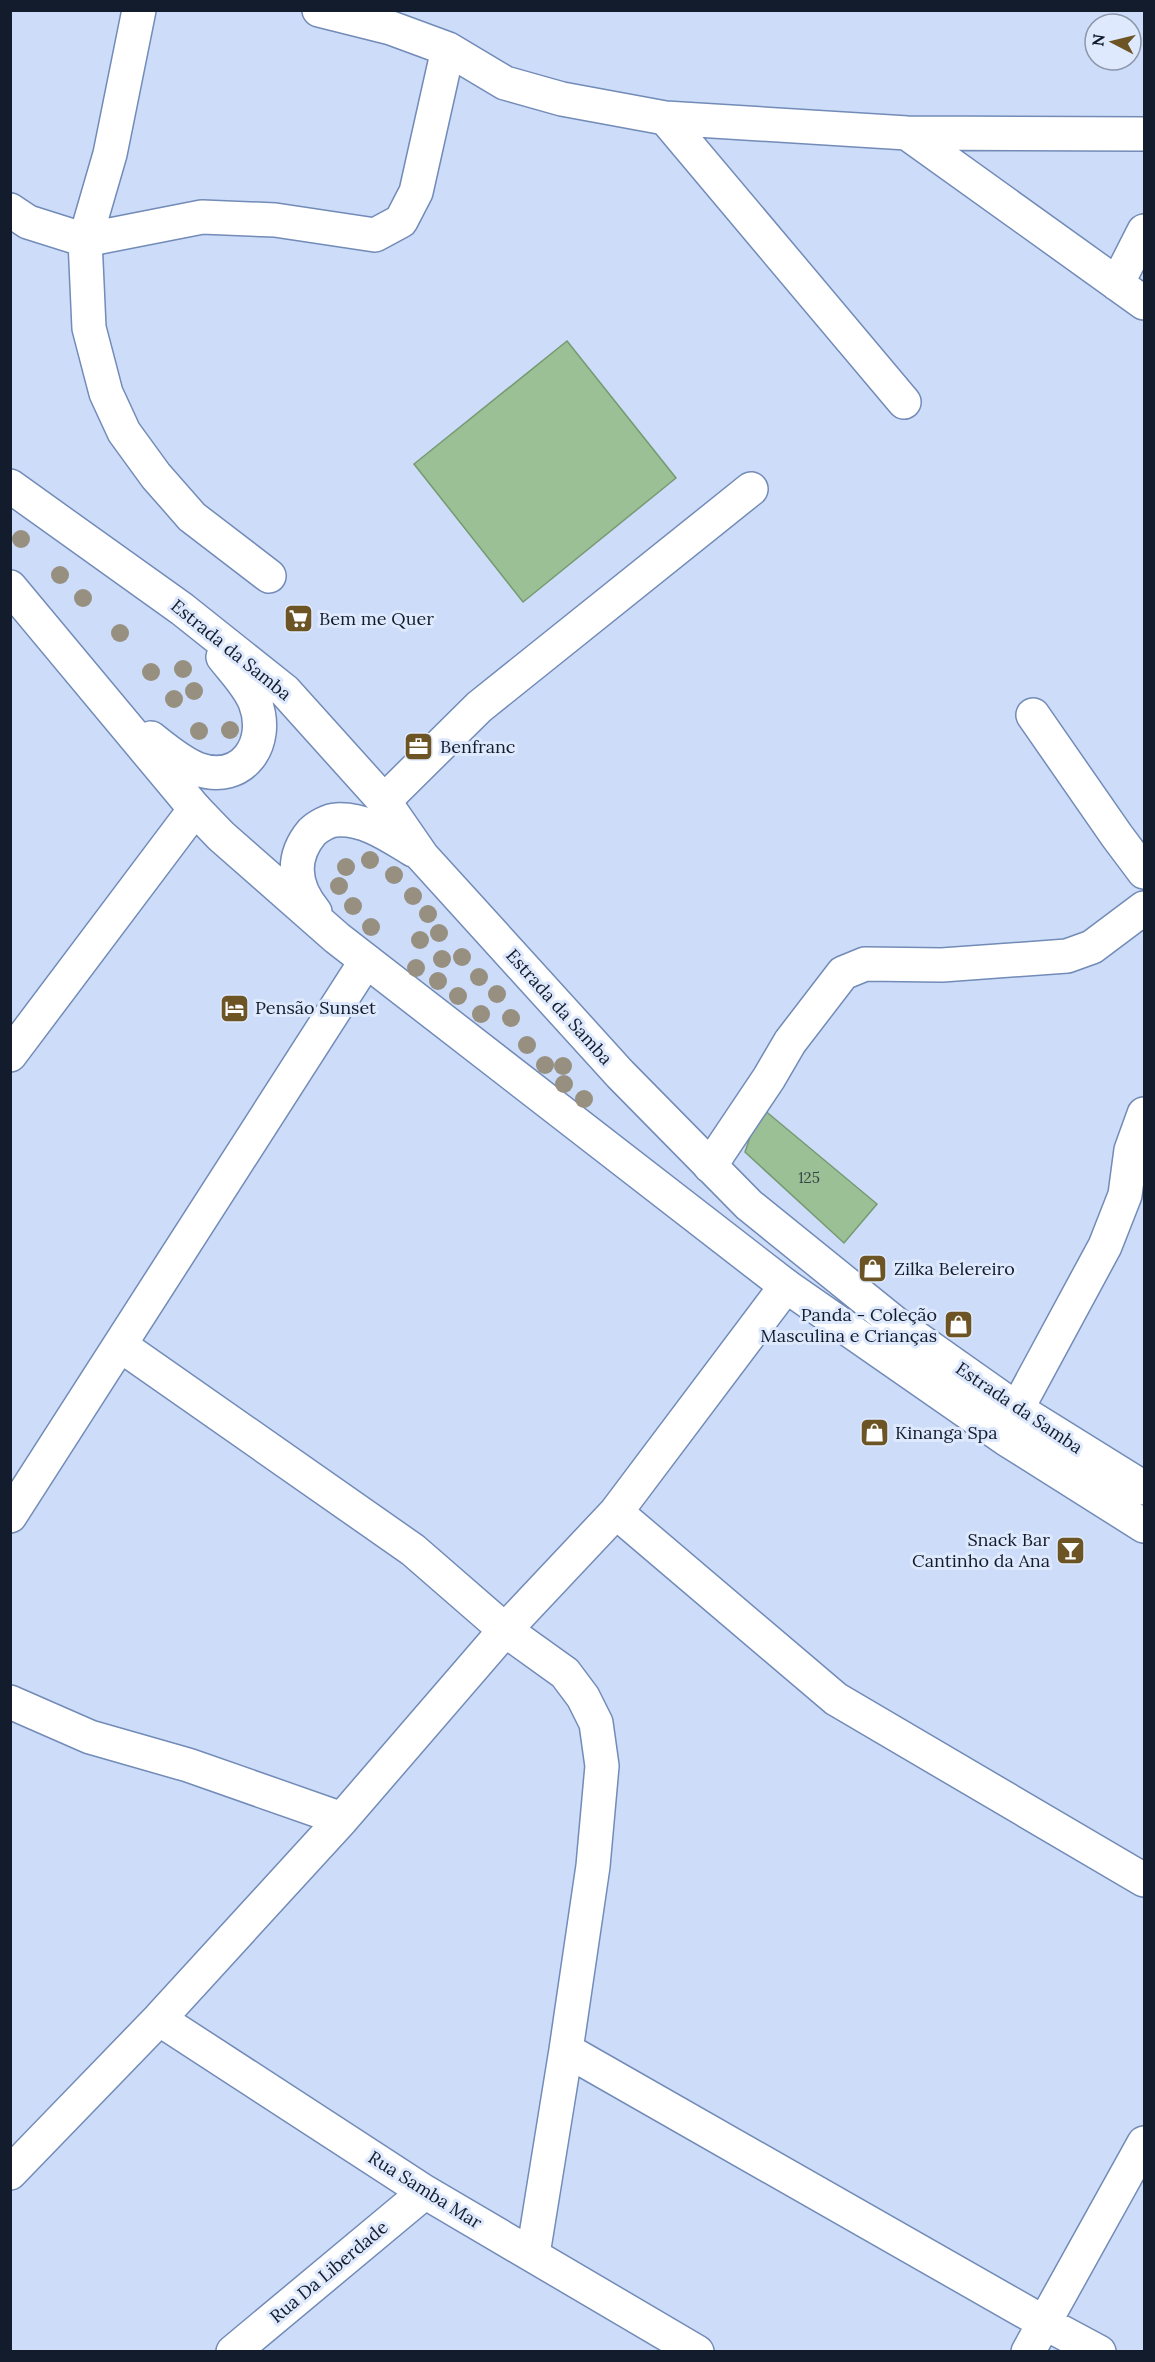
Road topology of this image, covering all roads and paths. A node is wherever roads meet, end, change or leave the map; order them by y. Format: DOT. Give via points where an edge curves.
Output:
graph roads {
  1 [pos="139,10"];
  2 [pos="320,10"];
  3 [pos="448,49"];
  4 [pos="665,118"];
  5 [pos="907,133"];
  6 [pos="1144,134"];
  7 [pos="10,210"];
  8 [pos="1144,231"];
  9 [pos="85,240"];
  10 [pos="1117,284"];
  11 [pos="1144,303"];
  12 [pos="904,402"];
  13 [pos="10,486"];
  14 [pos="751,489"];
  15 [pos="269,576"];
  16 [pos="10,587"];
  17 [pos="183,609"];
  18 [pos="107,704"];
  19 [pos="1033,715"];
  20 [pos="384,801"];
  21 [pos="195,809"];
  22 [pos="422,856"];
  23 [pos="1144,872"];
  24 [pos="1144,909"];
  25 [pos="337,938"];
  26 [pos="366,961"];
  27 [pos="10,1055"];
  28 [pos="1144,1114"];
  29 [pos="710,1166"];
  30 [pos="786,1286"];
  31 [pos="120,1345"];
  32 [pos="1017,1409"];
  33 [pos="1144,1488"];
  34 [pos="616,1512"];
  35 [pos="10,1516"];
  36 [pos="1144,1526"];
  37 [pos="505,1630"];
  38 [pos="10,1702"];
  39 [pos="342,1819"];
  40 [pos="1144,1880"];
  41 [pos="159,2019"];
  42 [pos="566,2050"];
  43 [pos="1144,2143"];
  44 [pos="10,2173"];
  45 [pos="425,2192"];
  46 [pos="534,2254"];
  47 [pos="1043,2322"];
  48 [pos="233,2352"];
  49 [pos="697,2352"];
  50 [pos="1028,2352"];
  51 [pos="1099,2352"];
  1 -- 9 [label="street" via="110,154"];
  2 -- 3 [label="street" via="391,28"];
  3 -- 4 [label="street" via="505,83 562,99"];
  3 -- 9 [label="street" via="416,192 401,221 375,235 275,220 202,217"];
  4 -- 5 [label="street"];
  4 -- 12 [label="street"];
  5 -- 6 [label="street"];
  5 -- 10 [label="street"];
  7 -- 9 [label="street" via="28,222"];
  8 -- 10 [label="street"];
  9 -- 15 [label="street" via="89,328 106,393 124,432 192,517"];
  10 -- 11 [label="street"];
  13 -- 17 [label="street, Estrada da Samba"];
  14 -- 20 [label="street" via="480,707"];
  16 -- 18 [label="street, Estrada da Samba"];
  17 -- 18 [label="street" via="242,680 255,702 260,723 258,742 249,758 235,770 215,773 196,768"];
  17 -- 20 [label="street, Estrada da Samba" via="285,691"];
  18 -- 21 [label="street, Estrada da Samba"];
  19 -- 23 [label="street"];
  20 -- 22 [label="street, Estrada da Samba"];
  21 -- 25 [label="street, Estrada da Samba"];
  21 -- 27 [label="street"];
  22 -- 25 [label="street" via="381,831 357,822 334,820 316,828 297,858 298,877 306,901"];
  22 -- 29 [label="street, Estrada da Samba" via="620,1074"];
  24 -- 29 [label="street" via="1092,947 1067,956 942,965 865,964 843,973 790,1042"];
  25 -- 26 [label="street, Estrada da Samba"];
  26 -- 30 [label="street, Estrada da Samba"];
  26 -- 31 [label="street"];
  28 -- 32 [label="street" via="1131,1150 1125,1195 1105,1246"];
  29 -- 32 [label="street, Estrada da Samba" via="749,1205 895,1323"];
  30 -- 34 [label="street"];
  30 -- 36 [label="street, Estrada da Samba" via="1006,1439"];
  31 -- 35 [label="street"];
  31 -- 37 [label="street" via="412,1550"];
  32 -- 33 [label="street, Estrada da Samba"];
  34 -- 37 [label="street"];
  34 -- 40 [label="street" via="836,1699"];
  37 -- 39 [label="street"];
  37 -- 42 [label="street" via="566,1672 596,1723 602,1766"];
  38 -- 39 [label="street" via="90,1737 188,1765"];
  39 -- 41 [label="street"];
  41 -- 44 [label="street"];
  41 -- 45 [label="street, Rua Samba Mar"];
  42 -- 46 [label="street"];
  42 -- 47 [label="street"];
  43 -- 47 [label="street"];
  45 -- 46 [label="street, Rua Samba Mar"];
  45 -- 48 [label="street, Rua Da Liberdade"];
  46 -- 49 [label="street, Rua Samba Mar"];
  47 -- 50 [label="street"];
  47 -- 51 [label="street"];
}
